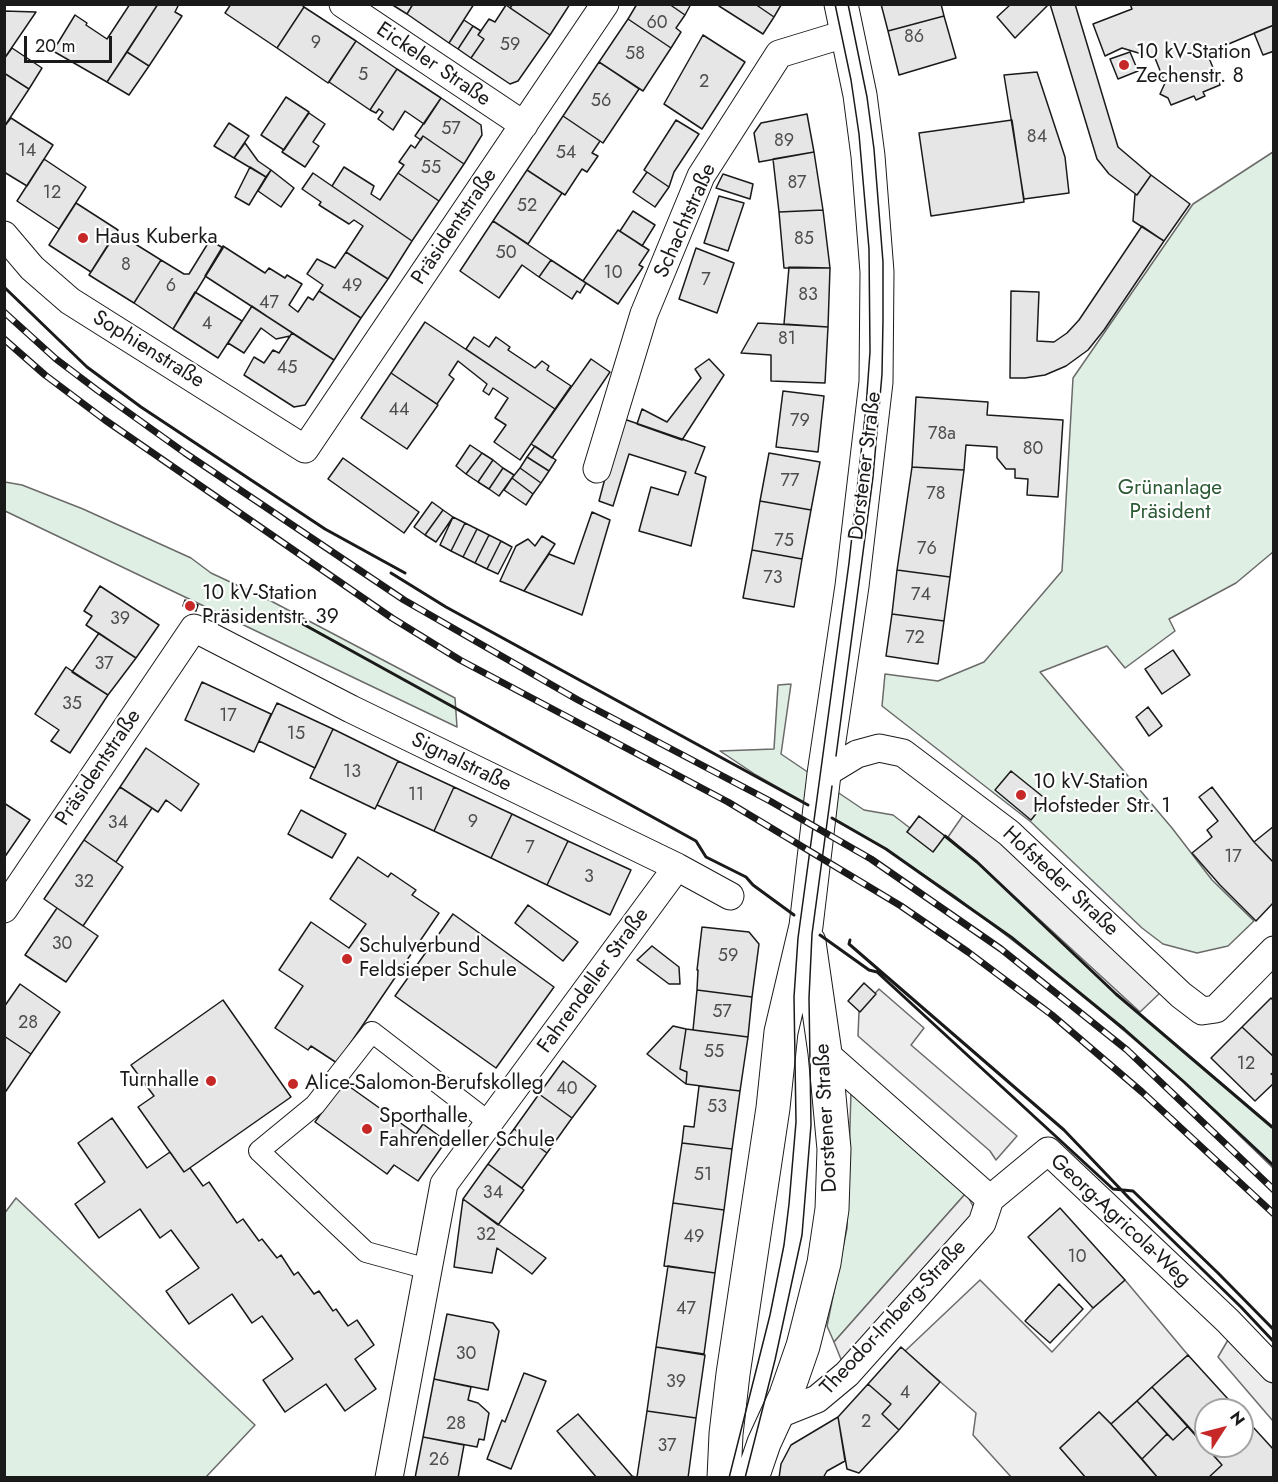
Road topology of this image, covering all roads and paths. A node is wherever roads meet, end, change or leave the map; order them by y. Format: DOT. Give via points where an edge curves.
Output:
graph roads {
  1 [pos="343,4"];
  2 [pos="605,4"];
  3 [pos="844,19"];
  4 [pos="524,124"];
  5 [pos="4,235"];
  6 [pos="305,449"];
  7 [pos="597,469"];
  8 [pos="194,628"];
  9 [pos="824,774"];
  10 [pos="677,867"];
  11 [pos="729,896"];
  12 [pos="4,909"];
  13 [pos="806,926"];
  14 [pos="1274,950"];
  15 [pos="825,1053"];
  16 [pos="490,1123"];
  17 [pos="990,1199"];
  18 [pos="428,1269"];
  19 [pos="1274,1369"];
  20 [pos="777,1415"];
  21 [pos="389,1478"];
  22 [pos="724,1478"];
  23 [pos="752,1478"];
  1 -- 4 [label="street, Eickeler Straße"];
  2 -- 4 [label="street, Präsidentstraße"];
  3 -- 7 [label="street, Schachtstraße" via="778,54 702,176 644,314"];
  3 -- 9 [label="main road, Dorstener Straße" via="864,116 874,220 876,382 848,619"];
  4 -- 6 [label="street, Präsidentstraße"];
  5 -- 6 [label="street, Sophienstraße" via="32,268 70,301"];
  8 -- 10 [label="street, Signalstraße"];
  8 -- 12 [label="street, Präsidentstraße"];
  9 -- 13 [label="main road, Dorstener Straße"];
  9 -- 14 [label="street, Hofsteder Straße" via="857,754 879,748 903,753 1009,833 1202,1011 1216,1009"];
  10 -- 11 [label="street, Signalstraße"];
  10 -- 16 [label="street, Fahrendeller Straße"];
  13 -- 15 [label="main road, Dorstener Straße"];
  13 -- 22 [label="main road, Dorstener Straße" via="781,1032 733,1374"];
  15 -- 17 [label="street"];
  15 -- 20 [label="main road, Dorstener Straße" via="834,1149 832,1209 812,1317"];
  16 -- 18 [label="street, Fahrendeller Straße" via="444,1185"];
  16 -- 18 [label="street" via="372,1032 315,1105 259,1151 366,1252"];
  17 -- 19 [label="street, Georg-Agricola-Weg" via="1048,1151"];
  17 -- 20 [label="street, Theodor-Imberg-Straße" via="982,1223 846,1374 817,1399"];
  18 -- 21 [label="street, Fahrendeller Straße"];
  20 -- 23 [label="main road, Dorstener Straße"];
}
